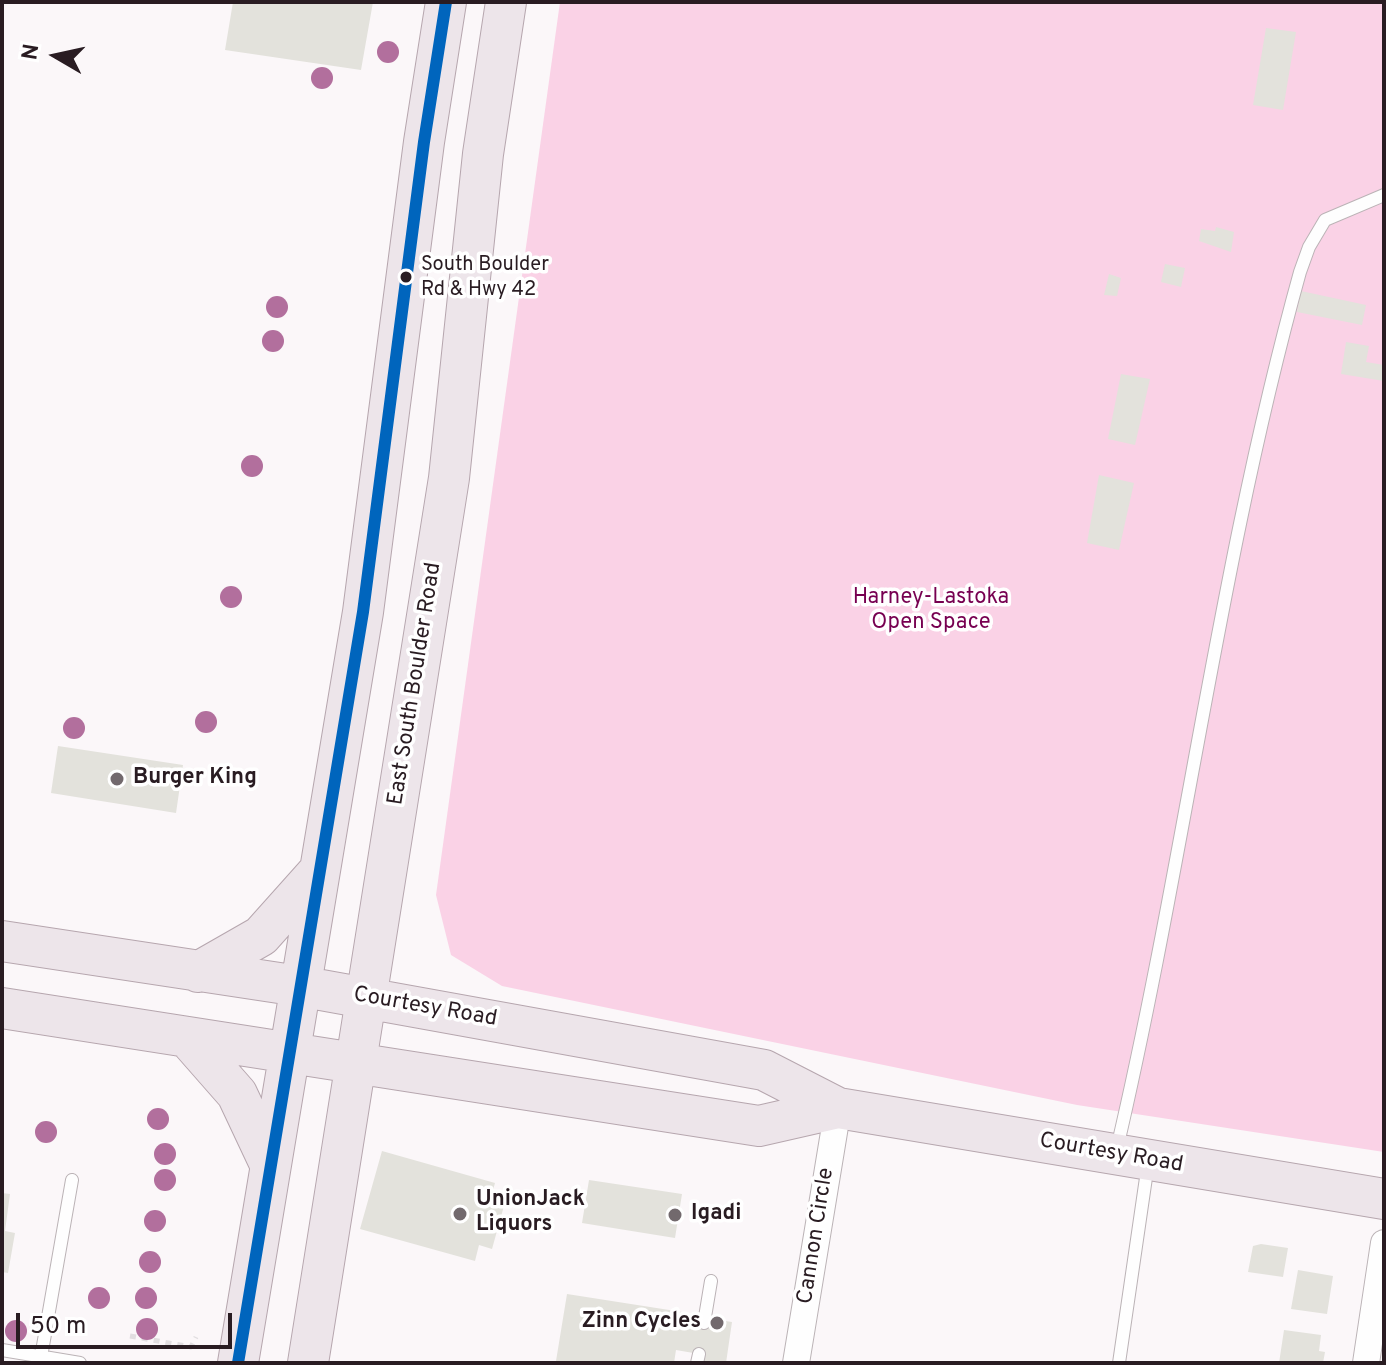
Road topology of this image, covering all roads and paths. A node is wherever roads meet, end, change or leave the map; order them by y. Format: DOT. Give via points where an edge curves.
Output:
graph roads {
  1 [pos="446,2"];
  2 [pos="506,2"];
  3 [pos="1384,195"];
  4 [pos="320,870"];
  5 [pos="2,941"];
  6 [pos="198,972"];
  7 [pos="299,986"];
  8 [pos="364,997"];
  9 [pos="2,1008"];
  10 [pos="187,1037"];
  11 [pos="290,1052"];
  12 [pos="355,1064"];
  13 [pos="838,1108"];
  14 [pos="1132,1158"];
  15 [pos="269,1162"];
  16 [pos="72,1180"];
  17 [pos="1384,1199"];
  18 [pos="1384,1243"];
  19 [pos="711,1281"];
  20 [pos="704,1323"];
  21 [pos="130,1336"];
  22 [pos="196,1337"];
  23 [pos="2,1350"];
  24 [pos="41,1357"];
  25 [pos="80,1363"];
  26 [pos="238,1363"];
  27 [pos="308,1363"];
  28 [pos="796,1363"];
  29 [pos="1119,1363"];
  30 [pos="1366,1363"];
  1 -- 4 [label="main road" via="363,612"];
  2 -- 8 [label="main road, East South Boulder Road" via="483,154 449,478"];
  3 -- 14 [label="lane" via="1325,220 1300,272 1254,449 1143,1039"];
  4 -- 6 [label="main road" via="261,936"];
  4 -- 7 [label="main road"];
  5 -- 6 [label="main road, Courtesy Road"];
  6 -- 7 [label="main road, Courtesy Road"];
  7 -- 8 [label="main road, Courtesy Road"];
  7 -- 11 [label="main road"];
  8 -- 12 [label="main road, East South Boulder Road"];
  8 -- 13 [label="main road, Courtesy Road" via="764,1070"];
  9 -- 10 [label="main road, Courtesy Road"];
  10 -- 11 [label="main road, Courtesy Road"];
  10 -- 15 [label="main road" via="237,1094"];
  11 -- 12 [label="main road, Courtesy Road"];
  11 -- 15 [label="main road"];
  12 -- 13 [label="main road, Courtesy Road" via="759,1126"];
  12 -- 27 [label="main road, East South Boulder Road"];
  13 -- 14 [label="main road, Courtesy Road"];
  13 -- 28 [label="street, Cannon Circle"];
  14 -- 17 [label="main road, Courtesy Road"];
  14 -- 29 [label="lane"];
  15 -- 26 [label="main road"];
  16 -- 24 [label="lane"];
  18 -- 30 [label="street"];
  19 -- 20 [label="lane"];
  21 -- 22 [label="path" via="191,1347"];
  23 -- 24 [label="lane"];
  24 -- 25 [label="lane"];
}
